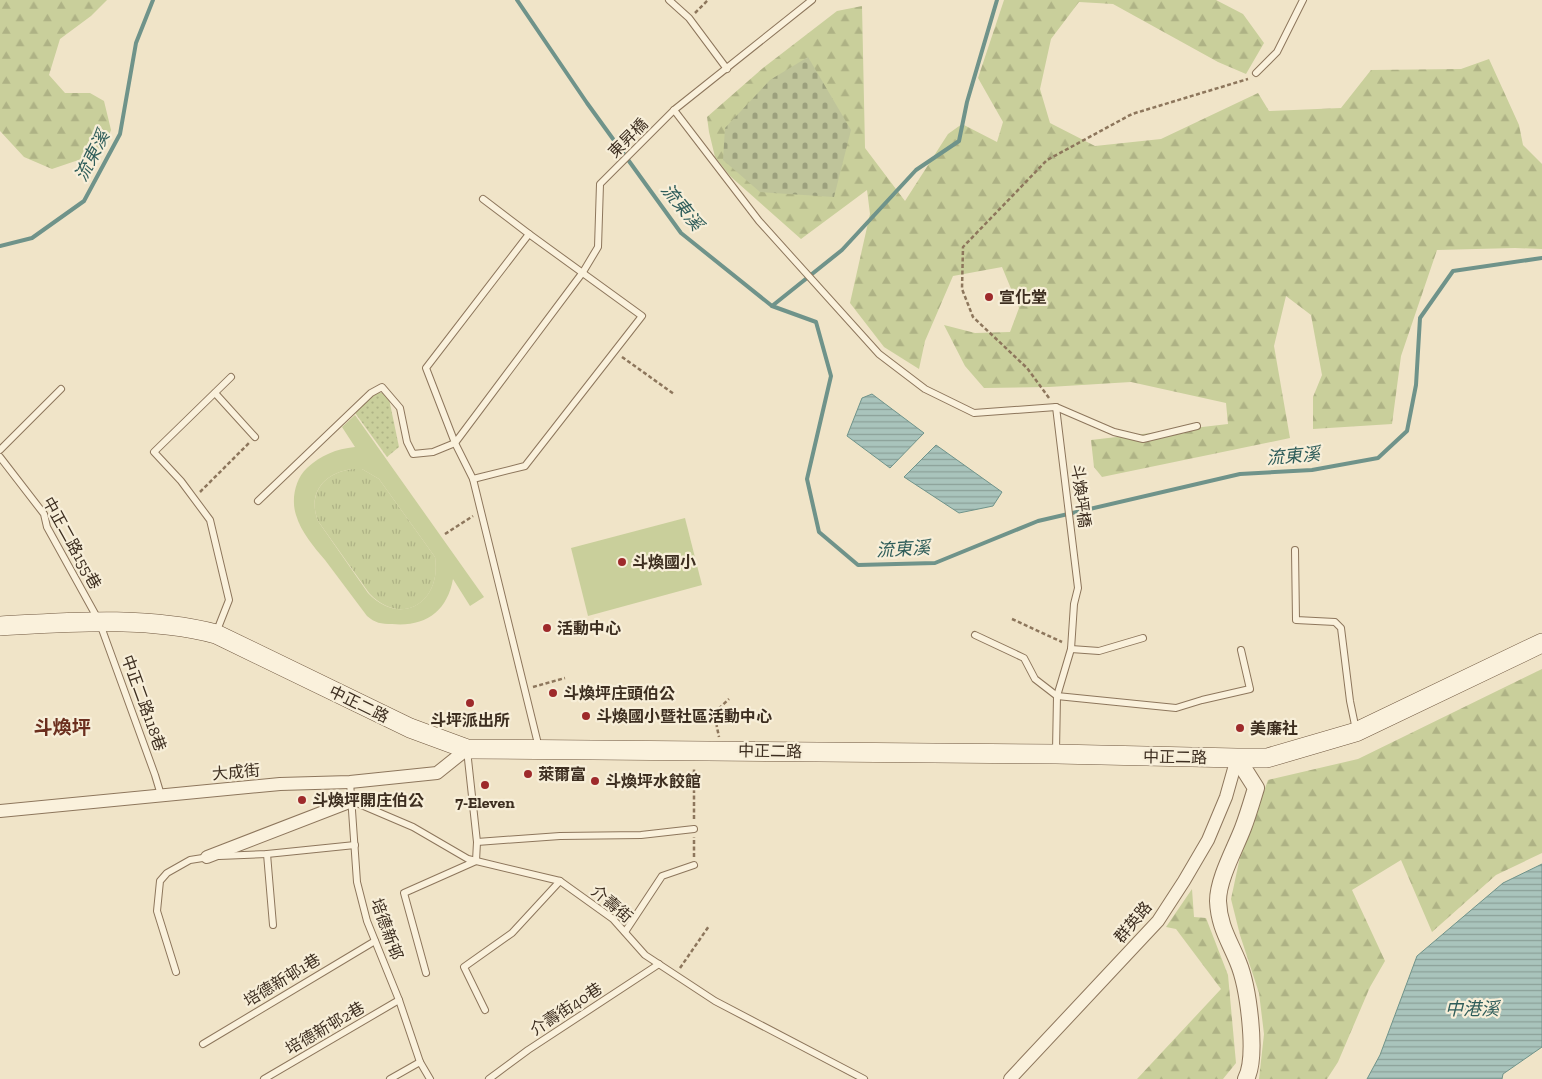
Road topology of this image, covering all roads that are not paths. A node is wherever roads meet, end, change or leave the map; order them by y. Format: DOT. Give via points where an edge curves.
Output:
graph roads {
  1 [pos="669,0"];
  2 [pos="812,0"];
  3 [pos="1303,0"];
  4 [pos="727,68"];
  5 [pos="1256,73"];
  6 [pos="674,110"];
  7 [pos="483,199"];
  8 [pos="528,234"];
  9 [pos="583,272"];
  10 [pos="231,377"];
  11 [pos="62,389"];
  12 [pos="215,393"];
  13 [pos="1056,407"];
  14 [pos="1197,426"];
  15 [pos="255,437"];
  16 [pos="455,444"];
  17 [pos="0,450"];
  18 [pos="0,456"];
  19 [pos="473,479"];
  20 [pos="258,501"];
  21 [pos="1295,550"];
  22 [pos="99,621"];
  23 [pos="0,626"];
  24 [pos="216,634"];
  25 [pos="975,635"];
  26 [pos="1143,638"];
  27 [pos="1542,643"];
  28 [pos="1071,649"];
  29 [pos="1241,650"];
  30 [pos="1057,696"];
  31 [pos="1356,732"];
  32 [pos="467,749"];
  33 [pos="539,749"];
  34 [pos="1056,754"];
  35 [pos="1237,758"];
  36 [pos="350,782"];
  37 [pos="161,795"];
  38 [pos="352,801"];
  39 [pos="0,811"];
  40 [pos="694,829"];
  41 [pos="477,842"];
  42 [pos="354,845"];
  43 [pos="267,854"];
  44 [pos="207,857"];
  45 [pos="476,861"];
  46 [pos="694,865"];
  47 [pos="560,881"];
  48 [pos="273,925"];
  49 [pos="624,932"];
  50 [pos="375,941"];
  51 [pos="659,964"];
  52 [pos="176,972"];
  53 [pos="426,973"];
  54 [pos="399,1000"];
  55 [pos="485,1010"];
  56 [pos="203,1044"];
  57 [pos="420,1062"];
  58 [pos="264,1079"];
  59 [pos="390,1079"];
  60 [pos="430,1079"];
  61 [pos="489,1079"];
  62 [pos="864,1079"];
  63 [pos="1010,1079"];
  64 [pos="1246,1079"];
  1 -- 4 [label="lane" via="689,18"];
  2 -- 4 [label="lane, 東昇橋"];
  3 -- 5 [label="lane" via="1277,52"];
  4 -- 6 [label="lane, 東昇橋"];
  6 -- 9 [label="lane, 東昇橋" via="600,184 598,247"];
  6 -- 13 [label="lane" via="759,221 879,354 894,366 925,389 974,413"];
  7 -- 8 [label="lane"];
  8 -- 9 [label="lane"];
  8 -- 16 [label="lane" via="426,368"];
  9 -- 16 [label="lane"];
  9 -- 19 [label="lane" via="642,316 525,466"];
  10 -- 12 [label="lane"];
  11 -- 17 [label="lane"];
  12 -- 15 [label="lane"];
  12 -- 24 [label="lane" via="154,452 210,520 229,600"];
  13 -- 14 [label="lane" via="1114,432 1143,439"];
  13 -- 28 [label="lane, 斗煥坪橋" via="1078,588"];
  16 -- 19 [label="lane"];
  16 -- 20 [label="lane" via="433,452 413,454 407,442 400,408 382,387 371,393"];
  18 -- 22 [label="lane, 中正二路155巷" via="44,514 47,527"];
  19 -- 33 [label="lane"];
  21 -- 31 [label="lane" via="1296,620 1334,622 1341,628"];
  22 -- 23 [label="main road, 中正二路"];
  22 -- 24 [label="main road, 中正二路"];
  22 -- 37 [label="lane, 中正二路118巷"];
  24 -- 32 [label="main road, 中正二路" via="410,728"];
  25 -- 30 [label="lane" via="1024,658 1035,679"];
  26 -- 28 [label="lane" via="1099,651"];
  27 -- 31 [label="main road, 中正二路"];
  28 -- 30 [label="lane, 斗煥坪橋"];
  29 -- 30 [label="lane" via="1250,689 1176,708"];
  30 -- 34 [label="lane, 斗煥坪橋"];
  31 -- 35 [label="main road, 中正二路" via="1267,758"];
  32 -- 33 [label="main road, 中正二路"];
  32 -- 36 [label="street, 大成街" via="438,774"];
  32 -- 41 [label="lane"];
  33 -- 34 [label="main road, 中正二路"];
  34 -- 35 [label="main road, 中正二路"];
  35 -- 63 [label="street, 群英路" via="1226,798 1208,840 1158,921"];
  35 -- 64 [label="street" via="1256,788 1218,899 1222,928 1239,964 1248,1004 1251,1058"];
  36 -- 37 [label="street, 大成街" via="280,784"];
  36 -- 38 [label="lane, 培德新邨"];
  37 -- 39 [label="street, 大成街"];
  38 -- 42 [label="lane, 培德新邨"];
  38 -- 44 [label="street"];
  38 -- 45 [label="lane, 介壽街" via="413,827"];
  40 -- 41 [label="lane" via="641,836 560,836"];
  41 -- 45 [label="lane"];
  42 -- 43 [label="lane"];
  42 -- 50 [label="lane, 培德新邨" via="357,882"];
  43 -- 44 [label="lane"];
  43 -- 48 [label="lane"];
  44 -- 52 [label="lane" via="190,860 167,873 160,881 157,912"];
  45 -- 47 [label="lane, 介壽街"];
  45 -- 53 [label="lane" via="404,893"];
  46 -- 49 [label="lane" via="662,876"];
  47 -- 49 [label="lane, 介壽街" via="613,919"];
  47 -- 55 [label="lane" via="512,933 464,967"];
  49 -- 51 [label="lane, 介壽街" via="645,955"];
  50 -- 54 [label="lane, 培德新邨"];
  50 -- 56 [label="lane, 培德新邨1巷"];
  51 -- 61 [label="lane, 介壽街40巷"];
  51 -- 62 [label="lane, 介壽街" via="715,1001"];
  54 -- 57 [label="lane, 培德新邨"];
  54 -- 58 [label="lane, 培德新邨2巷"];
  57 -- 59 [label="lane"];
  57 -- 60 [label="lane, 培德新邨"];
}
